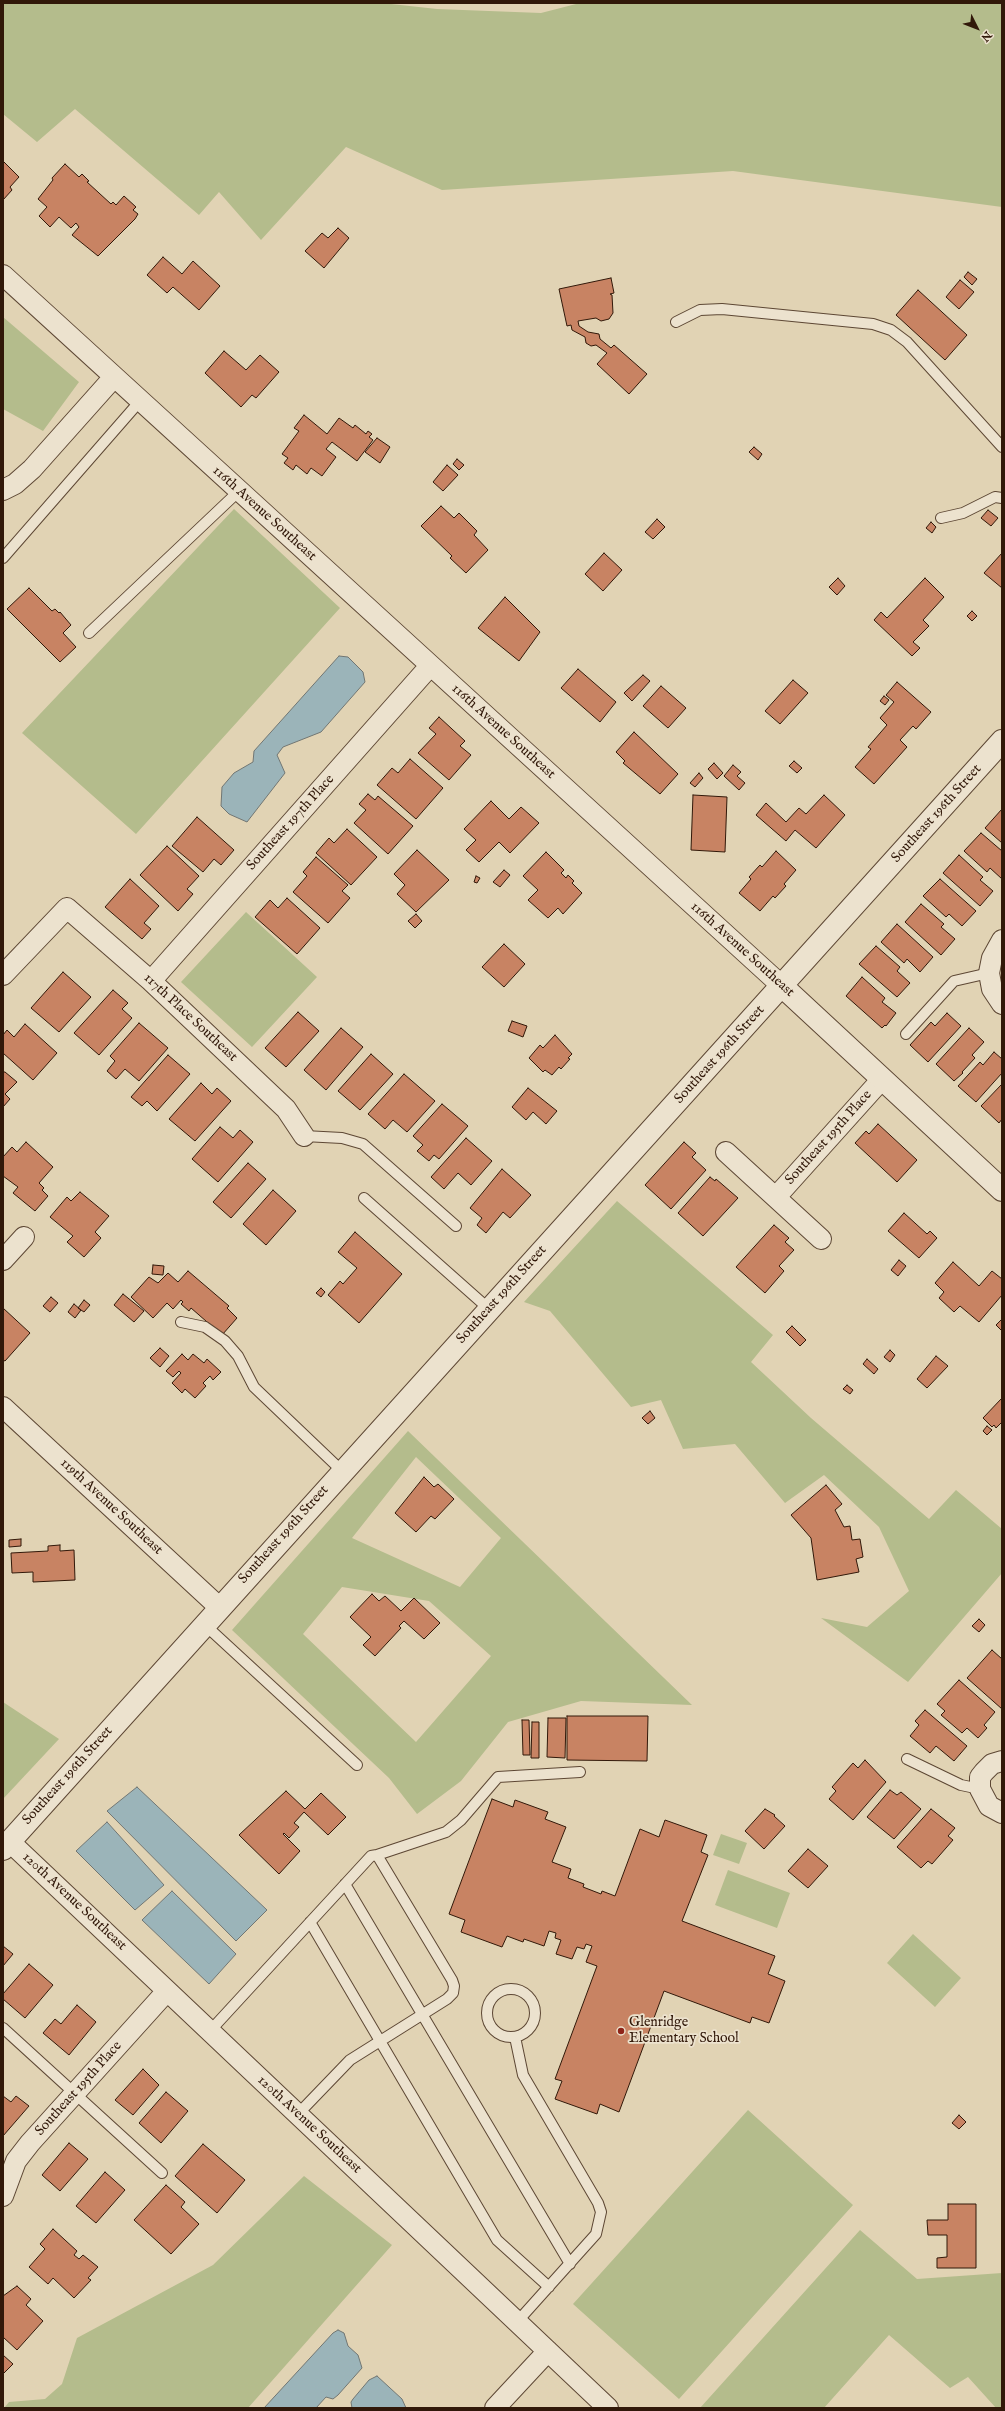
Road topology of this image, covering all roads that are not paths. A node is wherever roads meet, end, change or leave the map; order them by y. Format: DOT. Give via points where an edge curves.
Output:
graph roads {
  1 [pos="3,276"];
  2 [pos="676,322"];
  3 [pos="114,377"];
  4 [pos="140,401"];
  5 [pos="1002,447"];
  6 [pos="3,490"];
  7 [pos="239,491"];
  8 [pos="1002,498"];
  9 [pos="941,518"];
  10 [pos="3,558"];
  11 [pos="89,633"];
  12 [pos="430,666"];
  13 [pos="1002,741"];
  14 [pos="1002,940"];
  15 [pos="989,973"];
  16 [pos="3,975"];
  17 [pos="151,981"];
  18 [pos="782,986"];
  19 [pos="1002,1004"];
  20 [pos="906,1034"];
  21 [pos="882,1079"];
  22 [pos="304,1136"];
  23 [pos="726,1152"];
  24 [pos="1002,1190"];
  25 [pos="776,1197"];
  26 [pos="364,1198"];
  27 [pos="456,1226"];
  28 [pos="24,1237"];
  29 [pos="821,1239"];
  30 [pos="3,1260"];
  31 [pos="489,1309"];
  32 [pos="181,1322"];
  33 [pos="3,1407"];
  34 [pos="342,1471"];
  35 [pos="220,1607"];
  36 [pos="204,1624"];
  37 [pos="907,1759"];
  38 [pos="1002,1761"];
  39 [pos="357,1765"];
  40 [pos="580,1772"];
  41 [pos="980,1789"];
  42 [pos="1002,1813"];
  43 [pos="6,1845"];
  44 [pos="377,1855"];
  45 [pos="345,1884"];
  46 [pos="310,1922"];
  47 [pos="167,1990"];
  48 [pos="422,2015"];
  49 [pos="3,2028"];
  50 [pos="210,2031"];
  51 [pos="515,2037"];
  52 [pos="380,2041"];
  53 [pos="75,2094"];
  54 [pos="298,2114"];
  55 [pos="162,2173"];
  56 [pos="3,2196"];
  57 [pos="570,2264"];
  58 [pos="549,2287"];
  59 [pos="517,2322"];
  60 [pos="548,2351"];
  61 [pos="495,2408"];
  62 [pos="608,2408"];
  1 -- 3 [label="street, 116th Avenue Southeast"];
  2 -- 5 [label="lane" via="700,310 722,309 873,324 891,330 907,342"];
  3 -- 4 [label="street, 116th Avenue Southeast"];
  3 -- 6 [label="street" via="32,469 15,484"];
  4 -- 7 [label="street, 116th Avenue Southeast"];
  4 -- 10 [label="lane"];
  7 -- 11 [label="lane"];
  7 -- 12 [label="street, 116th Avenue Southeast"];
  8 -- 9 [label="lane" via="995,497 963,512"];
  12 -- 17 [label="street, Southeast 197th Place"];
  12 -- 18 [label="street, 116th Avenue Southeast"];
  13 -- 18 [label="street, Southeast 196th Street"];
  14 -- 15 [label="street" via="992,958"];
  15 -- 19 [label="street" via="992,989"];
  15 -- 20 [label="lane" via="954,982"];
  16 -- 17 [label="street, 117th Place Southeast" via="67,908"];
  17 -- 22 [label="street, 117th Place Southeast" via="286,1109"];
  18 -- 21 [label="street, 116th Avenue Southeast"];
  18 -- 31 [label="street, Southeast 196th Street"];
  21 -- 24 [label="street, 116th Avenue Southeast"];
  21 -- 25 [label="street, Southeast 195th Place"];
  22 -- 27 [label="lane" via="342,1138 363,1144"];
  23 -- 25 [label="street"];
  25 -- 29 [label="street"];
  26 -- 31 [label="lane"];
  28 -- 30 [label="street"];
  31 -- 34 [label="street, Southeast 196th Street"];
  32 -- 34 [label="lane" via="205,1327 225,1341 238,1356 254,1387"];
  33 -- 35 [label="street, 119th Avenue Southeast"];
  34 -- 35 [label="street, Southeast 196th Street"];
  35 -- 36 [label="street, Southeast 196th Street"];
  36 -- 39 [label="lane"];
  36 -- 43 [label="street, Southeast 196th Street"];
  37 -- 41 [label="lane" via="961,1785"];
  38 -- 41 [label="street" via="992,1764 980,1777"];
  40 -- 44 [label="lane" via="498,1778 461,1820 446,1832"];
  41 -- 42 [label="street" via="989,1806"];
  43 -- 47 [label="street, 120th Avenue Southeast"];
  44 -- 45 [label="lane" via="370,1856"];
  44 -- 48 [label="lane" via="454,1986 453,1993 447,1999"];
  45 -- 46 [label="lane"];
  45 -- 48 [label="lane"];
  46 -- 50 [label="lane"];
  46 -- 52 [label="lane"];
  47 -- 50 [label="street, 120th Avenue Southeast"];
  47 -- 53 [label="street, Southeast 195th Place"];
  48 -- 52 [label="lane"];
  48 -- 57 [label="lane"];
  49 -- 53 [label="lane"];
  50 -- 54 [label="street, 120th Avenue Southeast"];
  51 -- 51 [label="lane" via="533,2024 536,2009 523,1991 508,1988 493,1996 488,2016 492,2028 498,2034"];
  51 -- 57 [label="lane" via="523,2075 601,2212 596,2234"];
  52 -- 54 [label="lane" via="342,2067"];
  52 -- 58 [label="lane" via="497,2240"];
  53 -- 55 [label="lane"];
  53 -- 56 [label="street, Southeast 195th Place" via="16,2161"];
  54 -- 59 [label="street, 120th Avenue Southeast"];
  57 -- 58 [label="lane"];
  58 -- 59 [label="lane"];
  59 -- 60 [label="street, 120th Avenue Southeast"];
  60 -- 61 [label="street"];
  60 -- 62 [label="street, 120th Avenue Southeast"];
}
